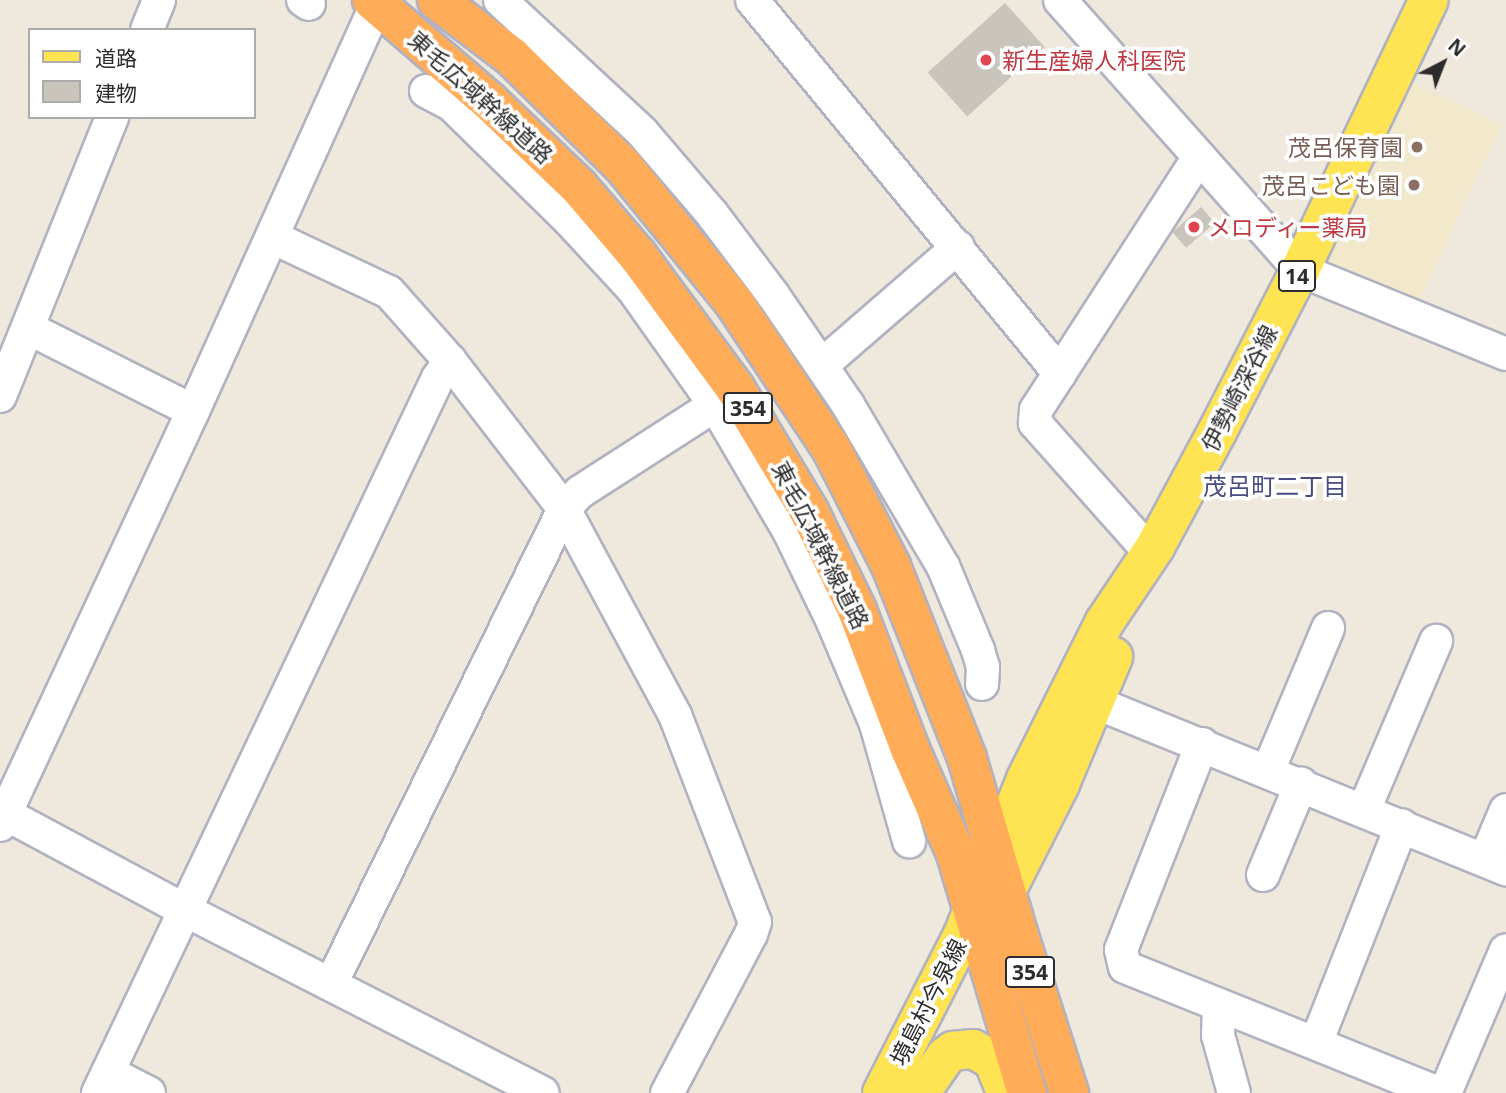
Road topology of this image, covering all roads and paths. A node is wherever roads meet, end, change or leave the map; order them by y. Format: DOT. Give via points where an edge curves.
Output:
graph roads {
  1 [pos="159,0"];
  2 [pos="181,0"];
  3 [pos="437,0"];
  4 [pos="500,0"];
  5 [pos="752,0"];
  6 [pos="1060,0"];
  7 [pos="1429,0"];
  8 [pos="376,1"];
  9 [pos="148,28"];
  10 [pos="170,28"];
  11 [pos="512,57"];
  12 [pos="578,71"];
  13 [pos="426,91"];
  14 [pos="111,119"];
  15 [pos="133,119"];
  16 [pos="100,147"];
  17 [pos="1199,157"];
  18 [pos="272,237"];
  19 [pos="958,247"];
  20 [pos="1300,270"];
  21 [pos="635,272"];
  22 [pos="30,329"];
  23 [pos="1506,354"];
  24 [pos="450,360"];
  25 [pos="822,365"];
  26 [pos="1060,373"];
  27 [pos="3,381"];
  28 [pos="715,405"];
  29 [pos="193,411"];
  30 [pos="866,439"];
  31 [pos="564,509"];
  32 [pos="863,509"];
  33 [pos="1155,547"];
  34 [pos="1328,628"];
  35 [pos="1436,640"];
  36 [pos="982,684"];
  37 [pos="1094,702"];
  38 [pos="876,724"];
  39 [pos="1202,744"];
  40 [pos="910,749"];
  41 [pos="1268,771"];
  42 [pos="1301,784"];
  43 [pos="1364,810"];
  44 [pos="1506,810"];
  45 [pos="2,816"];
  46 [pos="1402,825"];
  47 [pos="909,841"];
  48 [pos="996,850"];
  49 [pos="1495,864"];
  50 [pos="1263,875"];
  51 [pos="1006,890"];
  52 [pos="183,909"];
  53 [pos="976,928"];
  54 [pos="1506,950"];
  55 [pos="331,984"];
  56 [pos="1219,1006"];
  57 [pos="1315,1043"];
  58 [pos="103,1082"];
  59 [pos="149,1093"];
  60 [pos="543,1093"];
  61 [pos="667,1093"];
  62 [pos="883,1093"];
  63 [pos="908,1093"];
  64 [pos="920,1093"];
  65 [pos="1006,1093"];
  66 [pos="1027,1093"];
  67 [pos="1069,1093"];
  68 [pos="1234,1093"];
  69 [pos="1439,1093"];
  70 [pos="1445,1093"];
  1 -- 9 [label="street"];
  2 -- 10 [label="street"];
  3 -- 11 [label="highway, 東毛広域幹線道路 / 354"];
  4 -- 12 [label="street"];
  5 -- 19 [label="street"];
  6 -- 17 [label="street"];
  7 -- 20 [label="main road, 伊勢崎深谷線 / 14"];
  8 -- 18 [label="street"];
  8 -- 21 [label="highway, 東毛広域幹線道路 / 354" via="579,187"];
  11 -- 12 [label="street"];
  11 -- 32 [label="highway, 東毛広域幹線道路 / 354" via="605,148 692,248 791,384"];
  12 -- 25 [label="street" via="642,132 712,214"];
  13 -- 21 [label="street" via="452,105 569,220"];
  14 -- 16 [label="street"];
  15 -- 16 [label="street" via="125,141"];
  16 -- 22 [label="street"];
  17 -- 20 [label="street"];
  17 -- 26 [label="street"];
  18 -- 24 [label="street" via="389,292"];
  18 -- 29 [label="street"];
  19 -- 25 [label="street"];
  19 -- 26 [label="street"];
  20 -- 23 [label="street"];
  20 -- 33 [label="main road, 伊勢崎深谷線 / 14"];
  21 -- 28 [label="street"];
  21 -- 40 [label="highway, 東毛広域幹線道路 / 354" via="736,388 809,511 857,610"];
  22 -- 27 [label="street"];
  22 -- 29 [label="street"];
  24 -- 31 [label="street"];
  24 -- 52 [label="street"];
  25 -- 30 [label="street"];
  26 -- 33 [label="street" via="1036,410 1035,423 1139,540"];
  28 -- 31 [label="street" via="580,492"];
  28 -- 38 [label="street" via="790,533"];
  29 -- 45 [label="street"];
  30 -- 32 [label="street"];
  30 -- 36 [label="street" via="943,566 978,650"];
  31 -- 55 [label="street"];
  31 -- 61 [label="street" via="675,715 755,922"];
  32 -- 48 [label="highway, 東毛広域幹線道路 / 354" via="936,675"];
  33 -- 37 [label="main road, 伊勢崎深谷線 / 14"];
  33 -- 48 [label="main road, 伊勢崎深谷線 / 14" via="1104,623"];
  34 -- 41 [label="street"];
  35 -- 43 [label="street"];
  37 -- 39 [label="street"];
  37 -- 51 [label="main road, 伊勢崎深谷線 / 14" via="1060,785"];
  38 -- 40 [label="street"];
  38 -- 47 [label="street"];
  39 -- 41 [label="street"];
  39 -- 56 [label="street" via="1121,950 1125,967"];
  40 -- 53 [label="highway, 東毛広域幹線道路 / 354" via="956,854"];
  41 -- 42 [label="street"];
  42 -- 43 [label="street"];
  42 -- 50 [label="street"];
  43 -- 46 [label="street"];
  44 -- 49 [label="street"];
  45 -- 52 [label="street"];
  46 -- 49 [label="street"];
  46 -- 57 [label="street"];
  48 -- 51 [label="highway, 東毛広域幹線道路 / 354"];
  48 -- 53 [label="main road, 伊勢崎深谷線 / 14"];
  51 -- 53 [label="main road, 伊勢崎深谷線 / 14"];
  51 -- 67 [label="highway, 東毛広域幹線道路 / 354"];
  52 -- 55 [label="street"];
  52 -- 58 [label="street"];
  53 -- 62 [label="main road, 境島村今泉線" via="962,937"];
  53 -- 63 [label="main road, 境島村今泉線"];
  53 -- 66 [label="highway, 東毛広域幹線道路 / 354"];
  54 -- 70 [label="street"];
  55 -- 60 [label="street"];
  56 -- 57 [label="street"];
  56 -- 68 [label="street" via="1218,1035"];
  57 -- 69 [label="street"];
  58 -- 59 [label="street"];
  64 -- 65 [label="main road" via="946,1056 972,1049 993,1060"];
}
